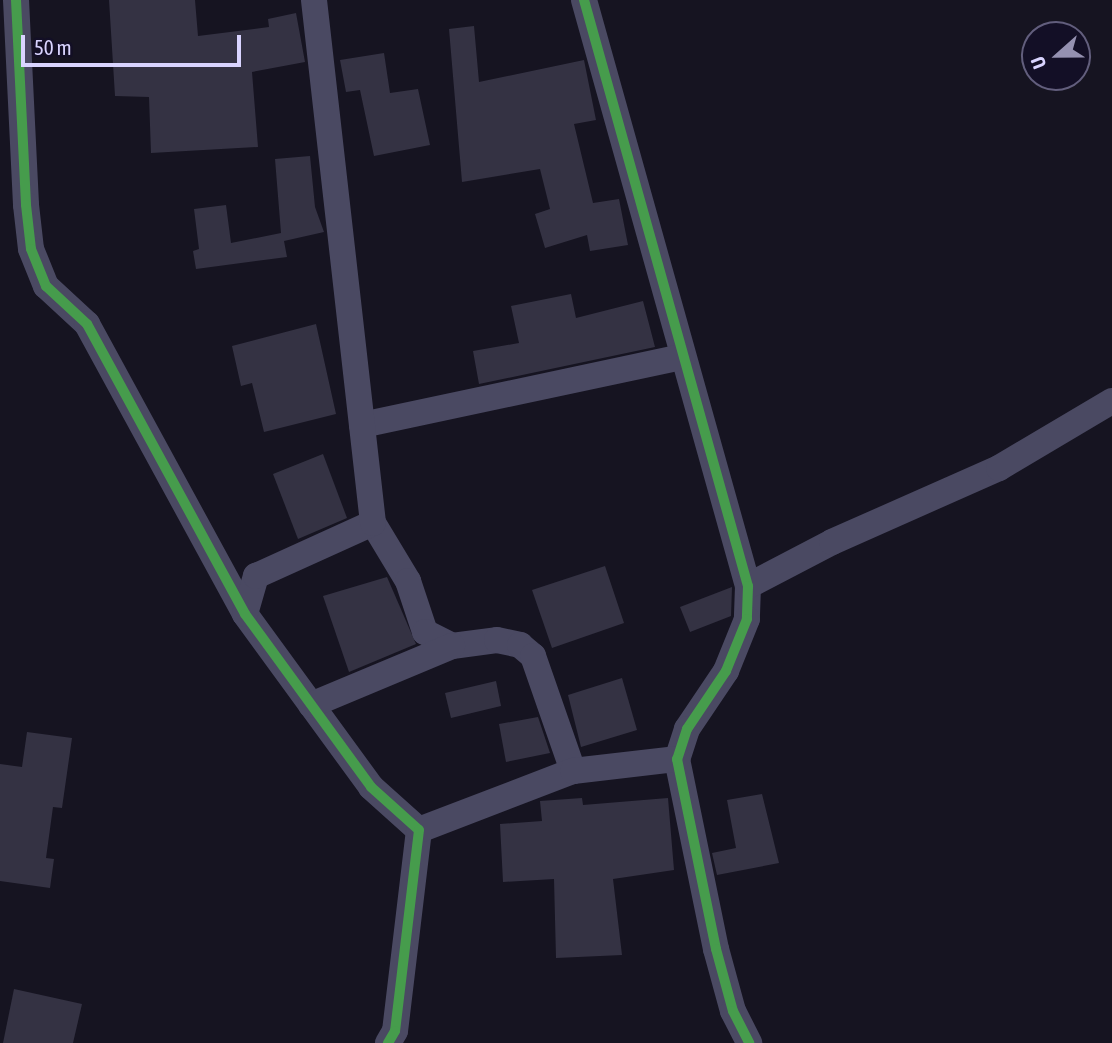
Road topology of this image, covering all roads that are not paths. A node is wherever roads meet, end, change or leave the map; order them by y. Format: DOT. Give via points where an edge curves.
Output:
graph roads {
  1 [pos="16,0"];
  2 [pos="314,0"];
  3 [pos="584,0"];
  4 [pos="683,356"];
  5 [pos="1112,401"];
  6 [pos="362,425"];
  7 [pos="373,523"];
  8 [pos="748,586"];
  9 [pos="245,614"];
  10 [pos="452,646"];
  11 [pos="311,705"];
  12 [pos="677,759"];
  13 [pos="573,771"];
  14 [pos="419,830"];
  15 [pos="388,1043"];
  16 [pos="749,1043"];
  1 -- 9 [label="street" via="19,119 31,249 46,286 87,324"];
  2 -- 6 [label="street"];
  3 -- 4 [label="street"];
  4 -- 6 [label="street"];
  4 -- 8 [label="street"];
  5 -- 8 [label="street" via="999,468"];
  6 -- 7 [label="street"];
  7 -- 9 [label="street" via="256,576"];
  7 -- 10 [label="street" via="408,581 425,632"];
  8 -- 12 [label="street" via="747,619 687,729"];
  9 -- 11 [label="street"];
  10 -- 11 [label="street"];
  10 -- 13 [label="street" via="497,640 520,645 533,656"];
  11 -- 14 [label="street" via="371,787"];
  12 -- 13 [label="street"];
  12 -- 16 [label="street" via="716,949 733,1011"];
  13 -- 14 [label="street"];
  14 -- 15 [label="street" via="395,1031"];
}
